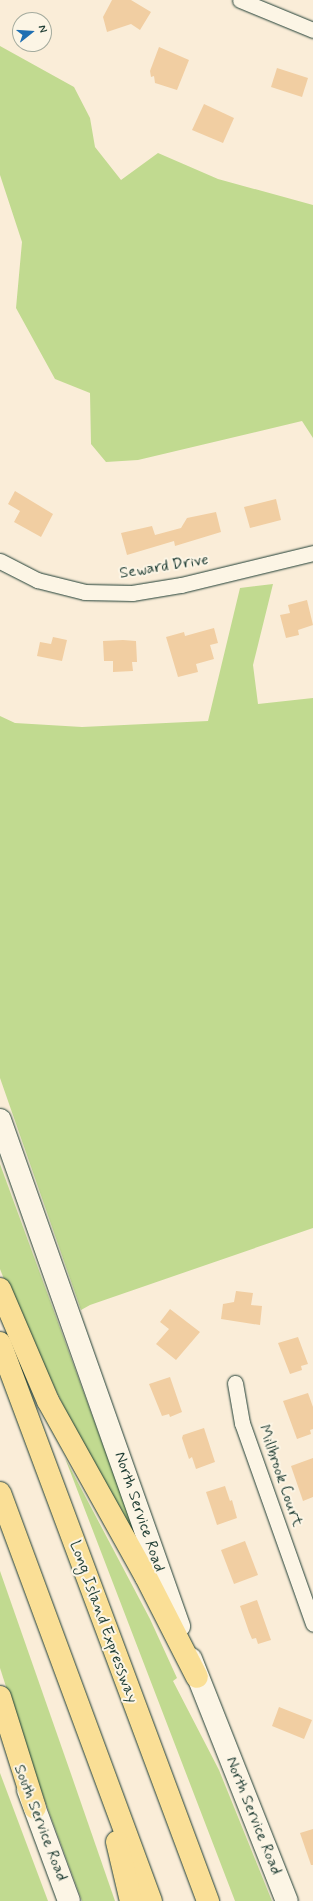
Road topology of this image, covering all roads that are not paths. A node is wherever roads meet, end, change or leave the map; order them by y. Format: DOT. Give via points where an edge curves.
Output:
graph roads {
  1 [pos="240,0"];
  2 [pos="313,30"];
  3 [pos="313,553"];
  4 [pos="0,561"];
  5 [pos="0,1120"];
  6 [pos="0,1290"];
  7 [pos="0,1343"];
  8 [pos="235,1383"];
  9 [pos="0,1493"];
  10 [pos="313,1624"];
  11 [pos="197,1677"];
  12 [pos="0,1697"];
  13 [pos="0,1724"];
  14 [pos="97,1755"];
  15 [pos="35,1808"];
  16 [pos="215,1900"];
  17 [pos="69,1901"];
  18 [pos="131,1901"];
  19 [pos="151,1901"];
  20 [pos="287,1901"];
  1 -- 2 [label="street"];
  3 -- 4 [label="street, Seward Drive" via="181,585 132,592 85,592 37,580"];
  5 -- 11 [label="main road, North Service Road"];
  6 -- 11 [label="highway" via="48,1401 146,1577"];
  7 -- 16 [label="highway, Long Island Expressway" via="147,1740"];
  8 -- 10 [label="street, Millbrook Court" via="242,1423"];
  9 -- 14 [label="highway"];
  11 -- 20 [label="main road, North Service Road"];
  12 -- 15 [label="highway"];
  13 -- 15 [label="main road, South Service Road"];
  14 -- 18 [label="highway"];
  14 -- 19 [label="highway"];
  15 -- 17 [label="main road, South Service Road"];
}
